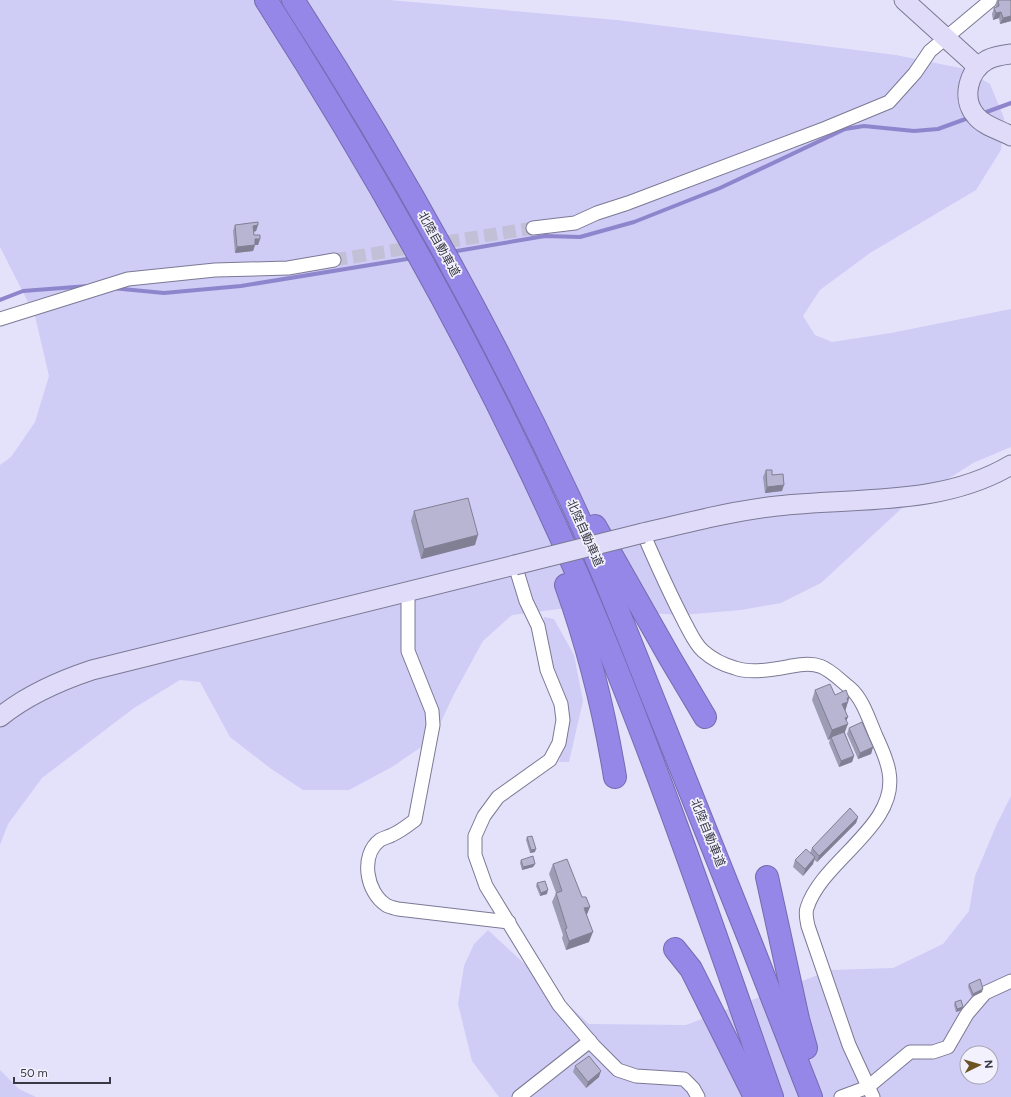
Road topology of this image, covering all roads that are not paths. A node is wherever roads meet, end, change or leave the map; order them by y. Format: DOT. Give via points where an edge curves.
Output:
graph roads {
  1 [pos="266,0"];
  2 [pos="293,0"];
  3 [pos="904,0"];
  4 [pos="991,0"];
  5 [pos="946,38"];
  6 [pos="1011,54"];
  7 [pos="978,67"];
  8 [pos="1011,136"];
  9 [pos="533,228"];
  10 [pos="334,260"];
  11 [pos="451,316"];
  12 [pos="0,319"];
  13 [pos="521,397"];
  14 [pos="1011,465"];
  15 [pos="643,533"];
  16 [pos="515,565"];
  17 [pos="408,591"];
  18 [pos="0,717"];
  19 [pos="705,717"];
  20 [pos="615,777"];
  21 [pos="767,877"];
  22 [pos="509,922"];
  23 [pos="675,949"];
  24 [pos="1011,981"];
  25 [pos="590,1041"];
  26 [pos="870,1092"];
  27 [pos="519,1097"];
  28 [pos="698,1097"];
  29 [pos="754,1097"];
  30 [pos="772,1097"];
  31 [pos="811,1097"];
  32 [pos="821,1097"];
  33 [pos="841,1097"];
  1 -- 11 [label="highway, 北陸自動車道" via="348,132"];
  2 -- 13 [label="highway, 北陸自動車道" via="422,212"];
  3 -- 5 [label="street"];
  4 -- 5 [label="street"];
  5 -- 7 [label="street"];
  5 -- 9 [label="street" via="930,51 915,74 889,102 575,223"];
  6 -- 7 [label="street" via="997,56"];
  7 -- 8 [label="street" via="969,83 970,106 976,116 986,124"];
  10 -- 12 [label="street" via="288,268 215,270 128,279"];
  11 -- 20 [label="highway" via="543,523 576,611 606,721"];
  11 -- 30 [label="highway, 北陸自動車道" via="541,496 611,655 680,833"];
  13 -- 19 [label="highway"];
  13 -- 31 [label="highway, 北陸自動車道" via="612,597"];
  14 -- 15 [label="street" via="956,488 903,498 750,509"];
  15 -- 16 [label="street, bridge"];
  15 -- 26 [label="street" via="675,604 703,651 736,669 754,670 808,663 823,666 857,694 884,754 890,774 884,807 876,822 827,873 806,909 808,926 849,1045"];
  16 -- 17 [label="street"];
  16 -- 22 [label="street" via="526,601 538,626 547,670 561,704 563,720 559,742 550,760 498,797 484,816 475,836 475,855 486,886"];
  17 -- 18 [label="street" via="92,670 25,699"];
  17 -- 22 [label="street" via="408,650 432,711 433,725 414,820 404,829 380,840 372,850 368,861 371,886 386,905 398,909"];
  21 -- 32 [label="highway" via="798,1019"];
  22 -- 25 [label="street" via="559,1005"];
  23 -- 29 [label="highway" via="691,969"];
  24 -- 26 [label="street" via="985,993 967,1014 948,1047 933,1052 910,1052"];
  25 -- 27 [label="street"];
  25 -- 28 [label="street" via="618,1070 636,1076 684,1079"];
  26 -- 33 [label="street"];
}
